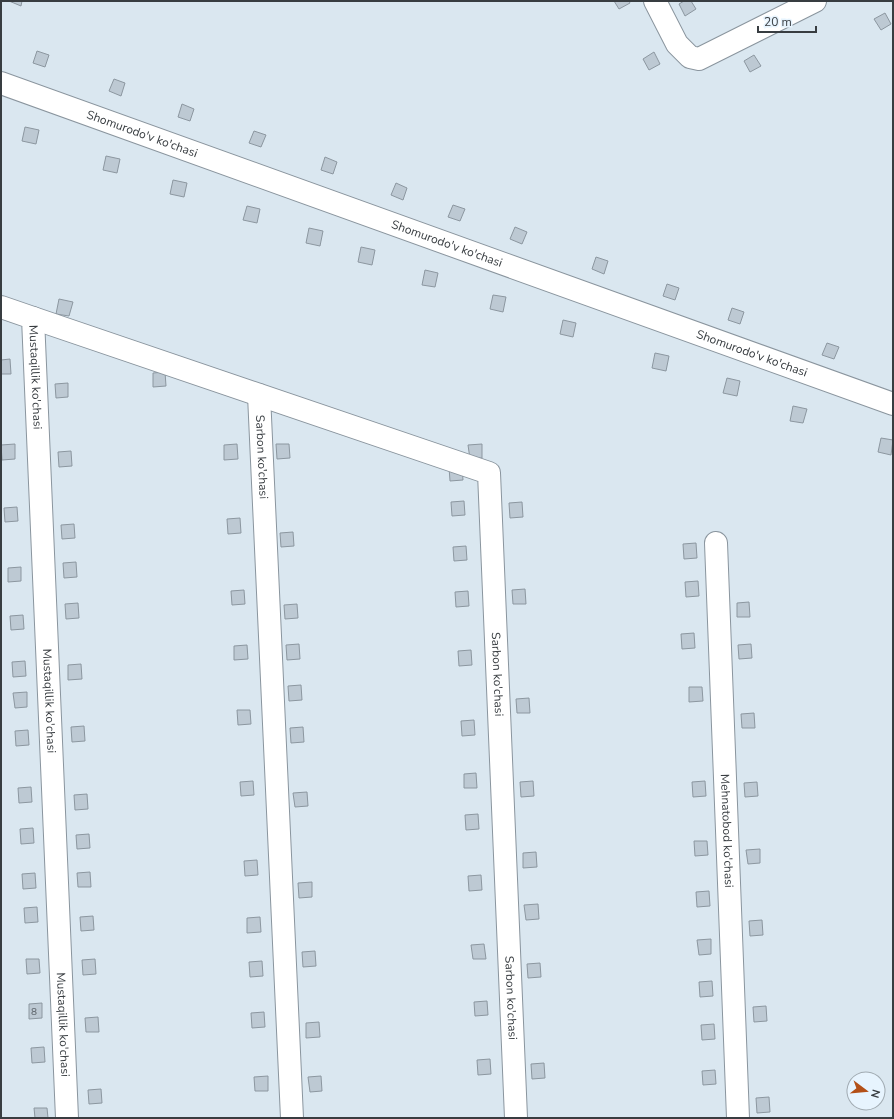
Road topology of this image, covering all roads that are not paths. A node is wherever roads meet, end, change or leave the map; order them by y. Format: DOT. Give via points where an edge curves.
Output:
graph roads {
  1 [pos="655,1"];
  2 [pos="815,1"];
  3 [pos="1,83"];
  4 [pos="1,307"];
  5 [pos="33,318"];
  6 [pos="260,395"];
  7 [pos="893,404"];
  8 [pos="716,544"];
  9 [pos="67,1118"];
  10 [pos="292,1118"];
  11 [pos="516,1118"];
  12 [pos="738,1118"];
  1 -- 2 [label="street" via="677,44 690,57 699,58"];
  3 -- 7 [label="street, Shomurodo'v ko'chasi"];
  4 -- 5 [label="street, Mustaqillik ko'chasi"];
  5 -- 6 [label="street, Sarbon ko'chasi"];
  5 -- 9 [label="street, Mustaqillik ko'chasi"];
  6 -- 10 [label="street, Sarbon ko'chasi"];
  6 -- 11 [label="street, Sarbon ko'chasi" via="489,473"];
  8 -- 12 [label="street, Mehnatobod ko'chasi"];
}
